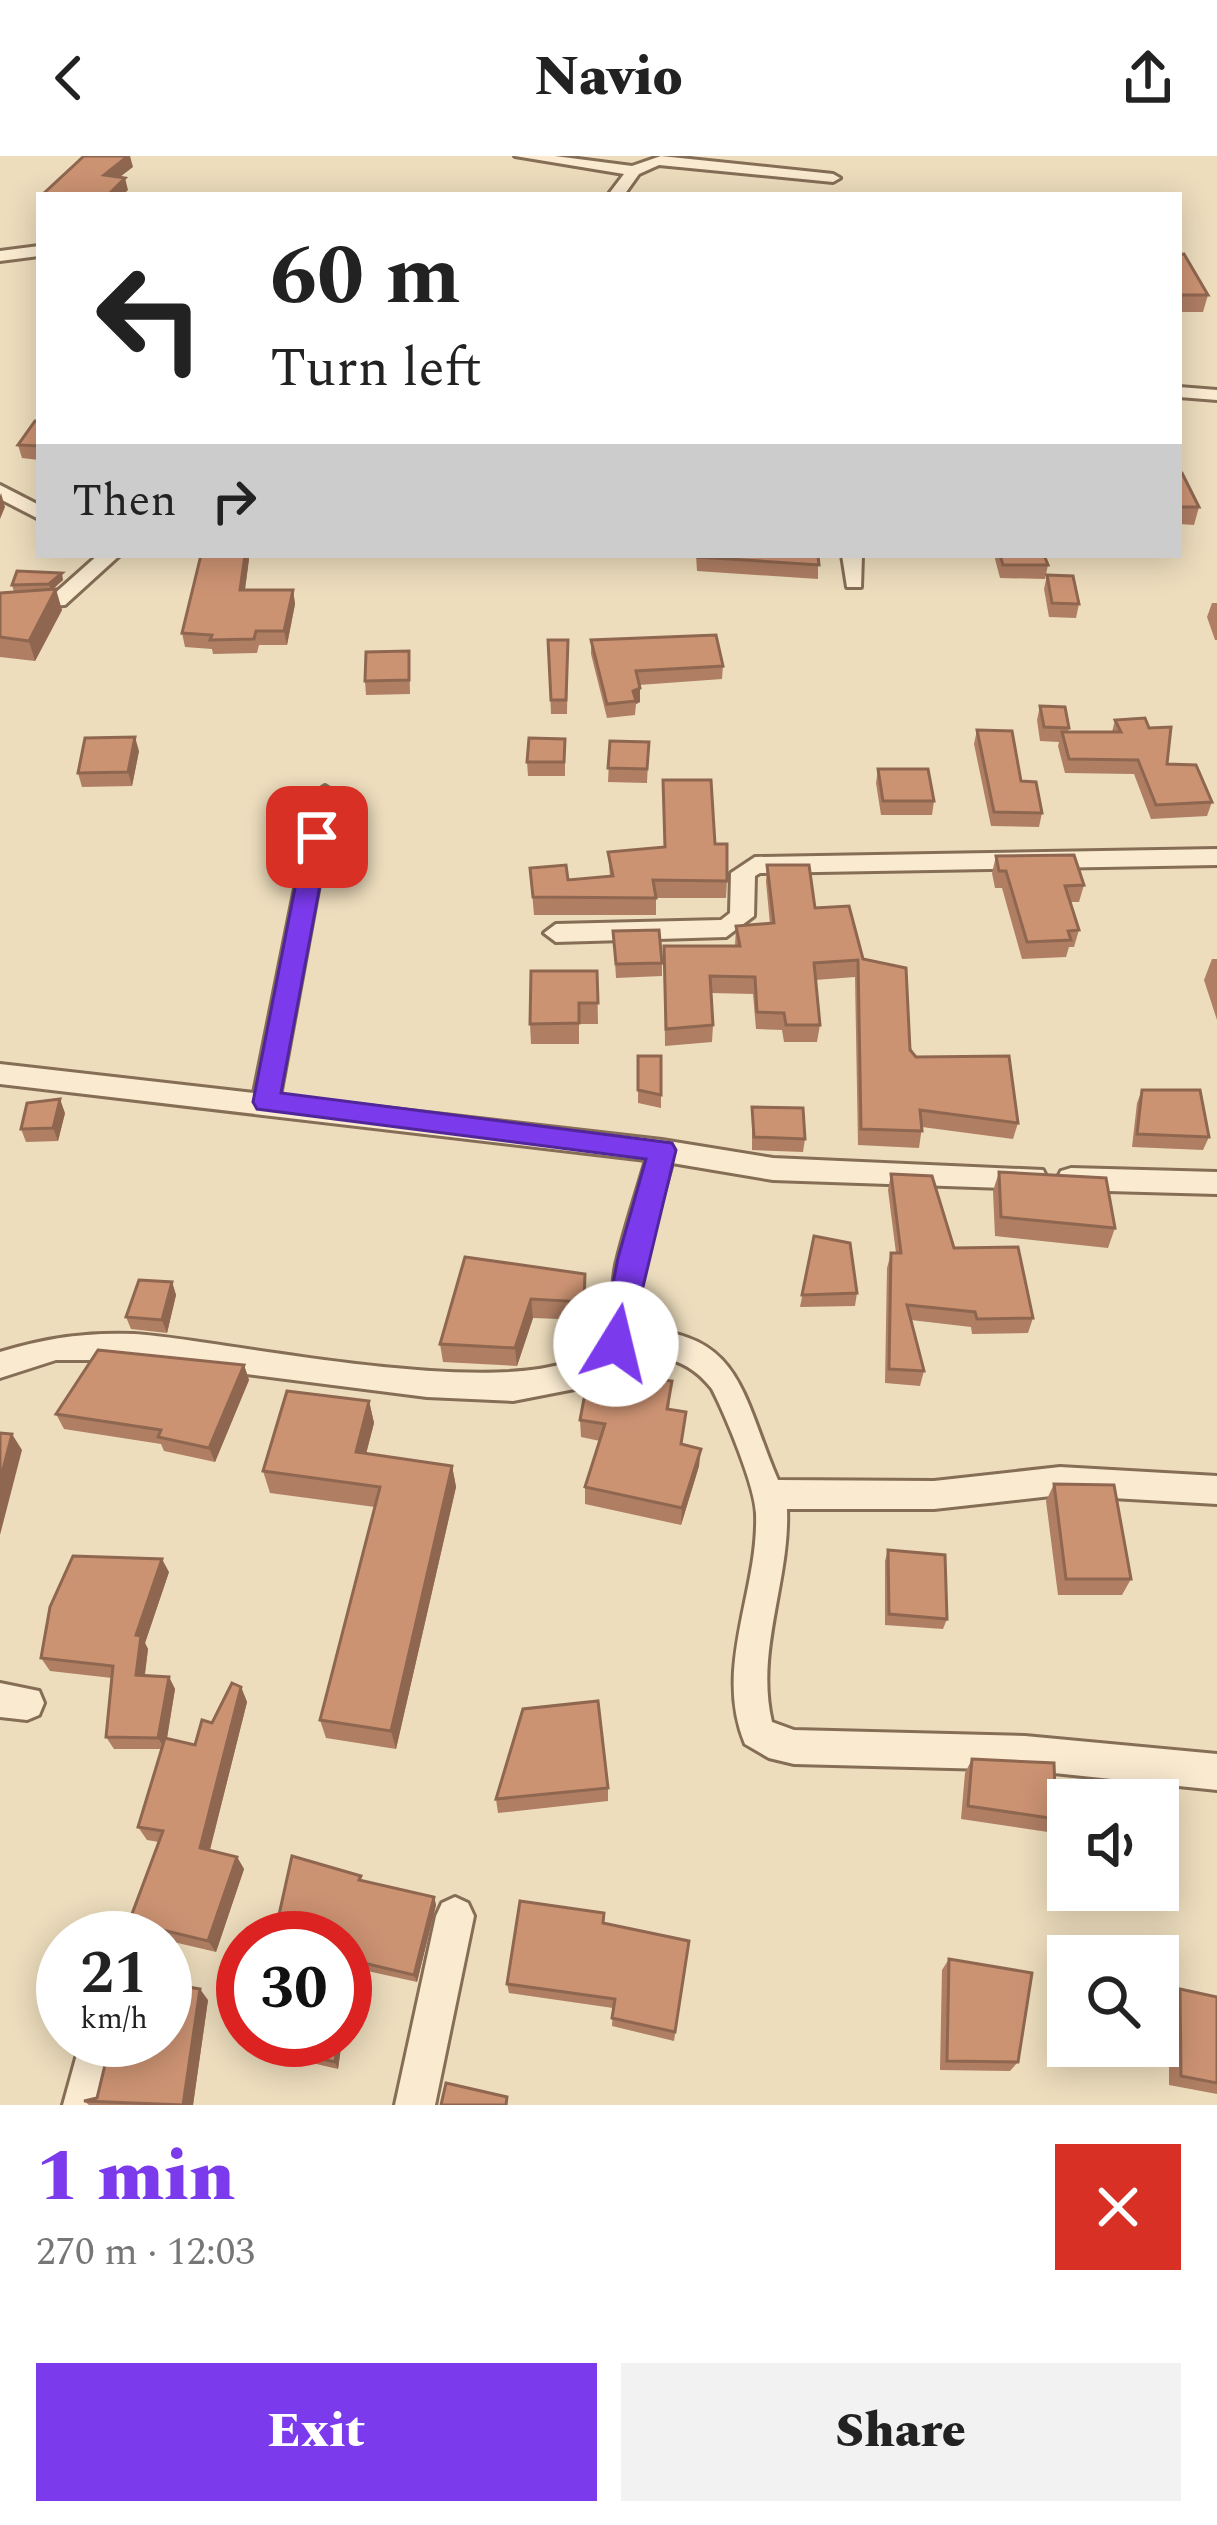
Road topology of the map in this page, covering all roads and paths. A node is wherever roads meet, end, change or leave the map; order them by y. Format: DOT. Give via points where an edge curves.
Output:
graph roads {
  1 [pos="522,156"];
  2 [pos="634,171"];
  3 [pos="832,178"];
  4 [pos="618,192"];
  5 [pos="36,251"];
  6 [pos="0,256"];
  7 [pos="1182,392"];
  8 [pos="1217,394"];
  9 [pos="0,491"];
  10 [pos="36,511"];
  11 [pos="107,558"];
  12 [pos="852,558"];
  13 [pos="854,583"];
  14 [pos="0,603"];
  15 [pos="325,793"];
  16 [pos="1217,857"];
  17 [pos="556,933"];
  18 [pos="0,1074"];
  19 [pos="266,1102"];
  20 [pos="662,1150"];
  21 [pos="1217,1183"];
  22 [pos="616,1344"];
  23 [pos="0,1365"];
  24 [pos="1217,1490"];
  25 [pos="768,1494"];
  26 [pos="1217,1772"];
  27 [pos="455,1916"];
  28 [pos="93,2067"];
  29 [pos="83,2105"];
  30 [pos="415,2105"];
  1 -- 2 [label="street"];
  2 -- 3 [label="street" via="657,160"];
  2 -- 4 [label="street"];
  5 -- 6 [label="street"];
  7 -- 8 [label="street"];
  9 -- 10 [label="street"];
  11 -- 14 [label="street" via="58,601"];
  12 -- 13 [label="street"];
  15 -- 19 [label="street"];
  16 -- 17 [label="street" via="754,865 743,874 742,916 726,928"];
  18 -- 19 [label="street"];
  19 -- 20 [label="street"];
  20 -- 21 [label="street" via="773,1169"];
  20 -- 22 [label="street"];
  22 -- 23 [label="street" via="596,1371 543,1384 445,1386 91,1343 18,1354"];
  22 -- 25 [label="street" via="661,1341 711,1360 733,1392"];
  24 -- 25 [label="street" via="1060,1481 934,1495"];
  25 -- 26 [label="street" via="772,1525 750,1688 757,1732 769,1741"];
  27 -- 30 [label="street"];
  28 -- 29 [label="street"];
}
